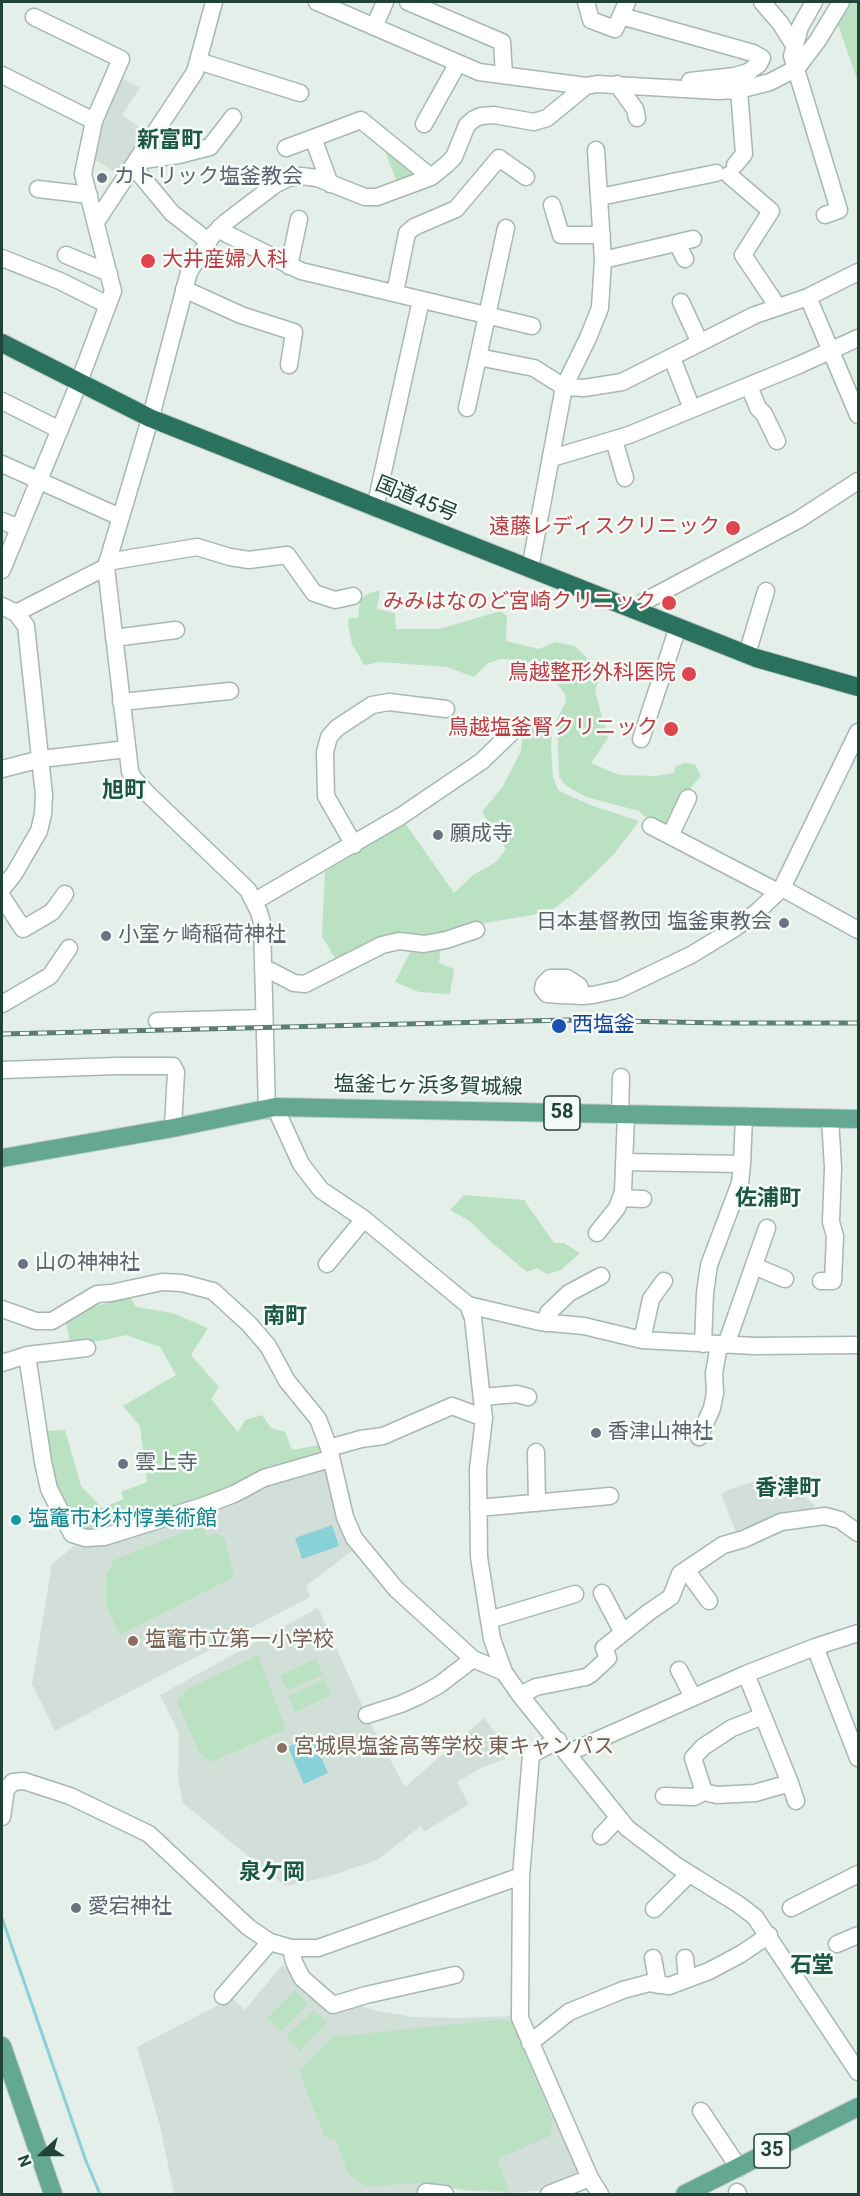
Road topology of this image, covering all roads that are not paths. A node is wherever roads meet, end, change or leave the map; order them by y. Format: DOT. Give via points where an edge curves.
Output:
graph roads {
  1 [pos="214,2"];
  2 [pos="316,2"];
  3 [pos="385,2"];
  4 [pos="408,2"];
  5 [pos="586,2"];
  6 [pos="762,2"];
  7 [pos="814,2"];
  8 [pos="841,2"];
  9 [pos="624,8"];
  10 [pos="34,17"];
  11 [pos="374,27"];
  12 [pos="794,45"];
  13 [pos="198,61"];
  14 [pos="458,63"];
  15 [pos="797,68"];
  16 [pos="2,75"];
  17 [pos="504,75"];
  18 [pos="617,84"];
  19 [pos="586,86"];
  20 [pos="678,89"];
  21 [pos="739,90"];
  22 [pos="300,93"];
  23 [pos="233,117"];
  24 [pos="637,118"];
  25 [pos="94,121"];
  26 [pos="424,124"];
  27 [pos="313,138"];
  28 [pos="286,148"];
  29 [pos="596,150"];
  30 [pos="135,164"];
  31 [pos="727,171"];
  32 [pos="431,177"];
  33 [pos="526,177"];
  34 [pos="330,184"];
  35 [pos="38,189"];
  36 [pos="88,195"];
  37 [pos="600,197"];
  38 [pos="552,205"];
  39 [pos="825,215"];
  40 [pos="299,219"];
  41 [pos="96,222"];
  42 [pos="220,227"];
  43 [pos="506,228"];
  44 [pos="602,235"];
  45 [pos="208,241"];
  46 [pos="66,255"];
  47 [pos="2,258"];
  48 [pos="685,259"];
  49 [pos="603,260"];
  50 [pos="289,266"];
  51 [pos="858,272"];
  52 [pos="109,273"];
  53 [pos="184,289"];
  54 [pos="395,293"];
  55 [pos="808,297"];
  56 [pos="421,300"];
  57 [pos="681,302"];
  58 [pos="108,305"];
  59 [pos="778,306"];
  60 [pos="486,315"];
  61 [pos="532,326"];
  62 [pos="858,338"];
  63 [pos="2,343"];
  64 [pos="700,343"];
  65 [pos="832,351"];
  66 [pos="477,357"];
  67 [pos="672,358"];
  68 [pos="289,365"];
  69 [pos="80,382"];
  70 [pos="749,386"];
  71 [pos="564,387"];
  72 [pos="2,401"];
  73 [pos="857,407"];
  74 [pos="467,408"];
  75 [pos="692,409"];
  76 [pos="150,418"];
  77 [pos="60,430"];
  78 [pos="614,440"];
  79 [pos="777,441"];
  80 [pos="552,458"];
  81 [pos="2,464"];
  82 [pos="625,478"];
  83 [pos="40,480"];
  84 [pos="858,481"];
  85 [pos="375,508"];
  86 [pos="120,517"];
  87 [pos="2,521"];
  88 [pos="19,528"];
  89 [pos="107,565"];
  90 [pos="530,569"];
  91 [pos="2,570"];
  92 [pos="766,591"];
  93 [pos="353,596"];
  94 [pos="9,610"];
  95 [pos="639,611"];
  96 [pos="678,627"];
  97 [pos="176,630"];
  98 [pos="114,638"];
  99 [pos="747,654"];
  100 [pos="858,687"];
  101 [pos="230,691"];
  102 [pos="122,702"];
  103 [pos="446,709"];
  104 [pos="512,732"];
  105 [pos="858,732"];
  106 [pos="641,740"];
  107 [pos="127,749"];
  108 [pos="41,759"];
  109 [pos="2,769"];
  110 [pos="688,798"];
  111 [pos="651,826"];
  112 [pos="670,836"];
  113 [pos="354,845"];
  114 [pos="2,889"];
  115 [pos="780,890"];
  116 [pos="64,894"];
  117 [pos="2,897"];
  118 [pos="255,901"];
  119 [pos="476,930"];
  120 [pos="858,930"];
  121 [pos="69,948"];
  122 [pos="263,971"];
  123 [pos="583,996"];
  124 [pos="2,1004"];
  125 [pos="264,1012"];
  126 [pos="157,1021"];
  127 [pos="2,1070"];
  128 [pos="621,1077"];
  129 [pos="274,1112"];
  130 [pos="623,1114"];
  131 [pos="744,1116"];
  132 [pos="830,1118"];
  133 [pos="858,1119"];
  134 [pos="173,1128"];
  135 [pos="2,1158"];
  136 [pos="624,1162"];
  137 [pos="742,1164"];
  138 [pos="621,1198"];
  139 [pos="643,1199"];
  140 [pos="364,1219"];
  141 [pos="767,1228"];
  142 [pos="597,1233"];
  143 [pos="327,1264"];
  144 [pos="754,1266"];
  145 [pos="601,1276"];
  146 [pos="785,1279"];
  147 [pos="664,1281"];
  148 [pos="821,1281"];
  149 [pos="468,1305"];
  150 [pos="2,1309"];
  151 [pos="546,1323"];
  152 [pos="642,1340"];
  153 [pos="716,1345"];
  154 [pos="858,1345"];
  155 [pos="87,1348"];
  156 [pos="27,1355"];
  157 [pos="2,1363"];
  158 [pos="482,1397"];
  159 [pos="528,1397"];
  160 [pos="484,1418"];
  161 [pos="699,1437"];
  162 [pos="536,1452"];
  163 [pos="329,1454"];
  164 [pos="610,1496"];
  165 [pos="537,1503"];
  166 [pos="478,1508"];
  167 [pos="858,1533"];
  168 [pos="687,1570"];
  169 [pos="602,1593"];
  170 [pos="575,1594"];
  171 [pos="709,1601"];
  172 [pos="489,1620"];
  173 [pos="623,1632"];
  174 [pos="858,1633"];
  175 [pos="815,1647"];
  176 [pos="473,1659"];
  177 [pos="679,1670"];
  178 [pos="504,1672"];
  179 [pos="746,1674"];
  180 [pos="520,1695"];
  181 [pos="693,1697"];
  182 [pos="367,1715"];
  183 [pos="763,1716"];
  184 [pos="563,1747"];
  185 [pos="858,1758"];
  186 [pos="790,1783"];
  187 [pos="704,1792"];
  188 [pos="664,1796"];
  189 [pos="796,1801"];
  190 [pos="2,1817"];
  191 [pos="618,1818"];
  192 [pos="601,1836"];
  193 [pos="689,1874"];
  194 [pos="858,1874"];
  195 [pos="521,1876"];
  196 [pos="791,1908"];
  197 [pos="654,1910"];
  198 [pos="768,1935"];
  199 [pos="858,1935"];
  200 [pos="270,1942"];
  201 [pos="837,1944"];
  202 [pos="291,1948"];
  203 [pos="653,1958"];
  204 [pos="685,1958"];
  205 [pos="455,1975"];
  206 [pos="687,1979"];
  207 [pos="658,1985"];
  208 [pos="223,1996"];
  209 [pos="530,2043"];
  210 [pos="2,2046"];
  211 [pos="858,2072"];
  212 [pos="858,2107"];
  213 [pos="701,2111"];
  214 [pos="739,2168"];
  215 [pos="590,2178"];
  216 [pos="426,2192"];
  217 [pos="53,2194"];
  218 [pos="445,2194"];
  219 [pos="549,2194"];
  220 [pos="600,2194"];
  221 [pos="685,2194"];
  1 -- 13 [label="street"];
  2 -- 11 [label="street"];
  3 -- 11 [label="street"];
  4 -- 17 [label="street" via="502,42"];
  5 -- 9 [label="street" via="591,20 615,29"];
  6 -- 12 [label="street"];
  7 -- 12 [label="street"];
  8 -- 15 [label="street"];
  9 -- 20 [label="street" via="762,58 748,72 680,83"];
  10 -- 25 [label="street" via="121,59"];
  11 -- 14 [label="street"];
  12 -- 15 [label="street" via="792,56"];
  13 -- 22 [label="street"];
  13 -- 30 [label="street" via="189,82"];
  14 -- 17 [label="street" via="479,72"];
  14 -- 26 [label="street"];
  15 -- 21 [label="street" via="770,82"];
  15 -- 39 [label="street" via="839,210"];
  16 -- 25 [label="street"];
  17 -- 19 [label="street"];
  18 -- 19 [label="street"];
  18 -- 20 [label="street"];
  18 -- 24 [label="street"];
  19 -- 32 [label="street" via="547,118 534,122 494,115 474,119 462,132 454,157"];
  20 -- 21 [label="street"];
  21 -- 31 [label="street" via="744,154"];
  23 -- 30 [label="street" via="210,147"];
  25 -- 36 [label="street" via="83,174"];
  27 -- 28 [label="street"];
  27 -- 32 [label="street" via="361,120"];
  27 -- 34 [label="street"];
  29 -- 37 [label="street"];
  30 -- 41 [label="street"];
  30 -- 45 [label="street" via="172,213"];
  31 -- 37 [label="street"];
  31 -- 59 [label="street" via="771,211 743,255"];
  32 -- 34 [label="street" via="377,197 365,197"];
  33 -- 54 [label="street" via="499,158 456,209 406,234"];
  34 -- 42 [label="street" via="317,178 288,178"];
  35 -- 36 [label="street"];
  36 -- 41 [label="street"];
  37 -- 44 [label="street"];
  38 -- 44 [label="street" via="561,235"];
  40 -- 50 [label="street"];
  41 -- 52 [label="street"];
  42 -- 45 [label="street"];
  42 -- 50 [label="street"];
  43 -- 60 [label="street"];
  44 -- 49 [label="street"];
  45 -- 53 [label="street" via="189,272"];
  46 -- 52 [label="street"];
  47 -- 58 [label="street"];
  48 -- 49 [label="street" via="685,241"];
  49 -- 71 [label="street" via="600,308"];
  50 -- 54 [label="street"];
  51 -- 55 [label="street"];
  52 -- 58 [label="street" via="113,291"];
  53 -- 68 [label="street" via="241,315 300,333"];
  53 -- 76 [label="street"];
  54 -- 56 [label="street"];
  55 -- 59 [label="street"];
  55 -- 65 [label="street"];
  56 -- 60 [label="street"];
  56 -- 85 [label="street"];
  57 -- 64 [label="street"];
  58 -- 69 [label="street"];
  59 -- 64 [label="street"];
  60 -- 61 [label="street"];
  60 -- 66 [label="street"];
  62 -- 65 [label="street"];
  63 -- 69 [label="highway, 国道45号"];
  64 -- 67 [label="street"];
  65 -- 70 [label="street"];
  65 -- 73 [label="street"];
  66 -- 71 [label="street" via="534,368"];
  66 -- 74 [label="street"];
  67 -- 71 [label="street" via="622,382"];
  67 -- 75 [label="street"];
  69 -- 76 [label="highway, 国道45号"];
  69 -- 77 [label="street"];
  70 -- 75 [label="street"];
  70 -- 79 [label="street"];
  71 -- 80 [label="street"];
  72 -- 77 [label="street"];
  75 -- 78 [label="street"];
  76 -- 85 [label="highway, 国道45号"];
  76 -- 86 [label="street"];
  77 -- 83 [label="street"];
  78 -- 80 [label="street"];
  78 -- 82 [label="street"];
  80 -- 90 [label="street"];
  81 -- 83 [label="street"];
  83 -- 86 [label="street"];
  83 -- 88 [label="street"];
  84 -- 95 [label="street" via="798,520 645,601"];
  85 -- 90 [label="highway, 国道45号"];
  86 -- 89 [label="street"];
  87 -- 88 [label="street"];
  88 -- 91 [label="street"];
  89 -- 93 [label="street" via="197,547 249,560 287,555 314,593 336,600"];
  89 -- 94 [label="street"];
  89 -- 98 [label="street"];
  90 -- 95 [label="highway, 国道45号"];
  92 -- 99 [label="street"];
  94 -- 108 [label="street" via="24,621 28,633"];
  95 -- 96 [label="highway, 国道45号"];
  96 -- 99 [label="highway, 国道45号"];
  96 -- 106 [label="street"];
  97 -- 98 [label="street"];
  98 -- 102 [label="street"];
  99 -- 100 [label="highway, 国道45号"];
  101 -- 102 [label="street"];
  102 -- 107 [label="street"];
  103 -- 113 [label="street" via="388,702 372,705 329,737 326,796"];
  104 -- 113 [label="street" via="482,761"];
  105 -- 115 [label="street"];
  107 -- 108 [label="street"];
  107 -- 118 [label="street" via="133,778"];
  108 -- 109 [label="street"];
  108 -- 114 [label="street" via="44,795 39,831"];
  110 -- 112 [label="street"];
  111 -- 112 [label="street"];
  112 -- 115 [label="street"];
  113 -- 118 [label="street"];
  115 -- 120 [label="street"];
  115 -- 123 [label="street" via="757,912 691,955 620,989"];
  116 -- 117 [label="street" via="52,912 23,929"];
  118 -- 122 [label="street" via="262,923"];
  119 -- 122 [label="street" via="424,944 399,941 382,945 305,984"];
  121 -- 124 [label="street" via="50,976"];
  122 -- 125 [label="street"];
  123 -- 123 [label="street" via="560,995 557,984 567,978 579,986"];
  125 -- 126 [label="street"];
  125 -- 129 [label="street"];
  127 -- 134 [label="street" via="173,1066"];
  128 -- 130 [label="street"];
  129 -- 130 [label="main road, 塩釜七ヶ浜多賀城線 / 58"];
  129 -- 134 [label="main road, 塩釜七ヶ浜多賀城線 / 58"];
  129 -- 140 [label="street" via="301,1164 321,1190"];
  130 -- 131 [label="main road, 塩釜七ヶ浜多賀城線 / 58"];
  130 -- 136 [label="street"];
  131 -- 132 [label="main road, 塩釜七ヶ浜多賀城線 / 58"];
  131 -- 137 [label="street"];
  132 -- 133 [label="main road, 塩釜七ヶ浜多賀城線 / 58"];
  132 -- 148 [label="street" via="833,1281"];
  134 -- 135 [label="main road, 塩釜七ヶ浜多賀城線 / 58"];
  136 -- 137 [label="street"];
  136 -- 138 [label="street"];
  137 -- 153 [label="street" via="740,1183 708,1265 705,1293"];
  138 -- 139 [label="street"];
  138 -- 142 [label="street"];
  140 -- 143 [label="street"];
  140 -- 149 [label="street"];
  141 -- 144 [label="street"];
  144 -- 146 [label="street"];
  144 -- 153 [label="street"];
  145 -- 151 [label="street" via="569,1293 548,1313"];
  147 -- 152 [label="street" via="651,1299"];
  149 -- 151 [label="street"];
  149 -- 158 [label="street"];
  150 -- 163 [label="street" via="36,1321 52,1321 97,1294 162,1282 213,1291 268,1346 287,1381 318,1419"];
  151 -- 152 [label="street" via="584,1326"];
  152 -- 153 [label="street"];
  153 -- 154 [label="street"];
  153 -- 161 [label="street" via="715,1393"];
  155 -- 156 [label="street"];
  156 -- 157 [label="street"];
  156 -- 163 [label="street" via="43,1462 50,1489 72,1534 104,1537 203,1506"];
  158 -- 159 [label="street"];
  158 -- 160 [label="street"];
  160 -- 163 [label="street" via="452,1406 383,1436 361,1438"];
  160 -- 166 [label="street"];
  162 -- 165 [label="street"];
  163 -- 176 [label="street" via="354,1538 396,1589"];
  164 -- 165 [label="street"];
  165 -- 166 [label="street"];
  166 -- 172 [label="street" via="479,1557"];
  167 -- 168 [label="street" via="840,1520 825,1516 781,1522 723,1545"];
  168 -- 171 [label="street"];
  168 -- 173 [label="street" via="680,1574 671,1597"];
  169 -- 173 [label="street"];
  170 -- 172 [label="street"];
  172 -- 178 [label="street"];
  173 -- 180 [label="street" via="604,1648 608,1658 591,1674 536,1687"];
  174 -- 175 [label="street"];
  175 -- 179 [label="street"];
  175 -- 185 [label="street"];
  176 -- 178 [label="street"];
  176 -- 182 [label="street" via="419,1696"];
  177 -- 181 [label="street"];
  178 -- 180 [label="street"];
  179 -- 181 [label="street"];
  179 -- 183 [label="street"];
  180 -- 184 [label="street"];
  181 -- 184 [label="street"];
  183 -- 186 [label="street"];
  183 -- 187 [label="street" via="732,1728 693,1758"];
  184 -- 191 [label="street"];
  184 -- 195 [label="street" via="531,1755"];
  186 -- 187 [label="street" via="755,1793"];
  186 -- 189 [label="street"];
  187 -- 188 [label="street" via="694,1797"];
  190 -- 200 [label="street" via="6,1789 13,1782 24,1781 70,1796 149,1834 248,1927"];
  191 -- 192 [label="street"];
  191 -- 193 [label="street"];
  193 -- 197 [label="street"];
  193 -- 198 [label="street" via="755,1917"];
  194 -- 196 [label="street"];
  195 -- 202 [label="street" via="318,1948"];
  195 -- 209 [label="street" via="520,2019"];
  198 -- 206 [label="street" via="741,1954"];
  198 -- 211 [label="street"];
  199 -- 201 [label="street"];
  200 -- 202 [label="street"];
  200 -- 208 [label="street"];
  202 -- 205 [label="street" via="302,1978 333,2005"];
  203 -- 207 [label="street"];
  204 -- 206 [label="street"];
  206 -- 207 [label="street" via="669,1986"];
  207 -- 209 [label="street" via="649,1983 623,1989 569,2012"];
  209 -- 215 [label="street"];
  210 -- 217 [label="main road"];
  212 -- 214 [label="main road, 35"];
  213 -- 214 [label="street"];
  214 -- 221 [label="main road, 35"];
  215 -- 219 [label="street"];
  215 -- 220 [label="street"];
  216 -- 218 [label="street"];
}
